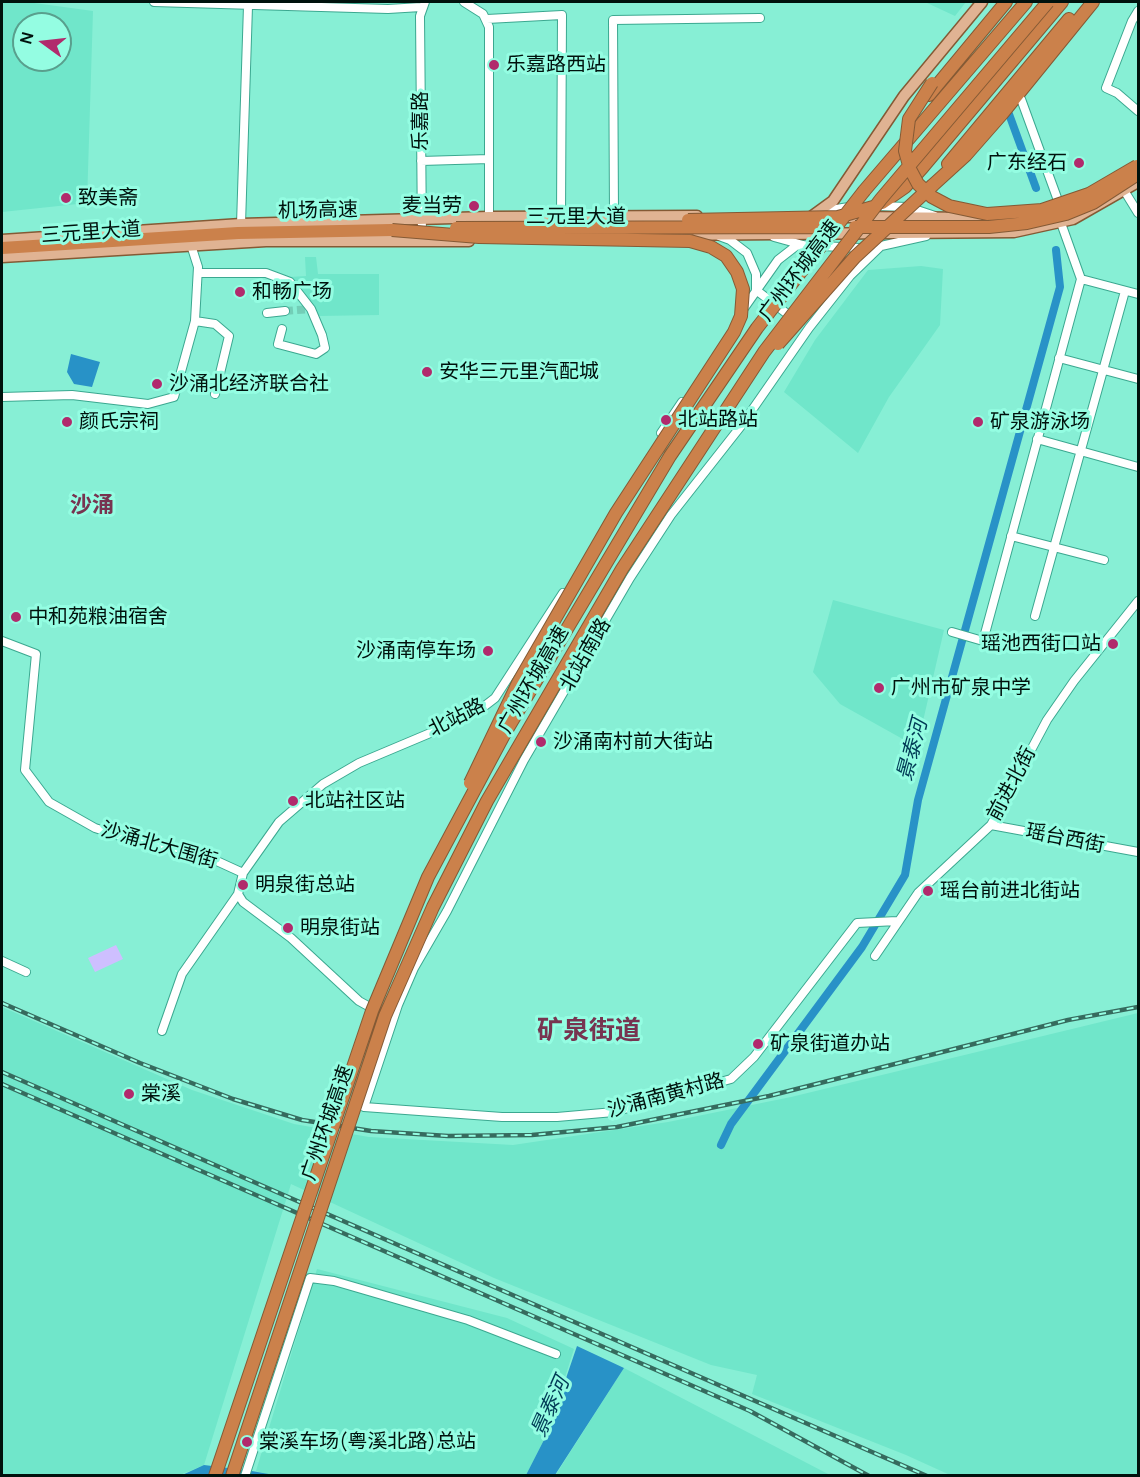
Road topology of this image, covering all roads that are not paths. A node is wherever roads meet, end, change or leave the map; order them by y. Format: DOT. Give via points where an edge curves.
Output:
graph roads {
  1 [pos="154,2"];
  2 [pos="464,2"];
  3 [pos="982,2"];
  4 [pos="998,2"];
  5 [pos="1006,2"];
  6 [pos="1026,2"];
  7 [pos="1048,2"];
  8 [pos="1062,2"];
  9 [pos="1084,2"];
  10 [pos="1093,2"];
  11 [pos="423,4"];
  12 [pos="248,6"];
  13 [pos="1138,12"];
  14 [pos="760,18"];
  15 [pos="487,20"];
  16 [pos="1021,99"];
  17 [pos="1138,111"];
  18 [pos="489,159"];
  19 [pos="421,160"];
  20 [pos="1138,163"];
  21 [pos="1138,174"];
  22 [pos="1120,175"];
  23 [pos="1138,182"];
  24 [pos="933,185"];
  25 [pos="864,191"];
  26 [pos="1124,192"];
  27 [pos="1060,206"];
  28 [pos="1138,213"];
  29 [pos="614,216"];
  30 [pos="489,217"];
  31 [pos="561,217"];
  32 [pos="811,217"];
  33 [pos="421,219"];
  34 [pos="1061,223"];
  35 [pos="241,224"];
  36 [pos="637,227"];
  37 [pos="393,230"];
  38 [pos="710,234"];
  39 [pos="765,234"];
  40 [pos="934,234"];
  41 [pos="2,240"];
  42 [pos="422,242"];
  43 [pos="190,245"];
  44 [pos="803,245"];
  45 [pos="881,246"];
  46 [pos="2,248"];
  47 [pos="2,257"];
  48 [pos="198,273"];
  49 [pos="1081,279"];
  50 [pos="756,290"];
  51 [pos="1125,291"];
  52 [pos="1138,294"];
  53 [pos="285,311"];
  54 [pos="267,313"];
  55 [pos="195,321"];
  56 [pos="282,329"];
  57 [pos="808,329"];
  58 [pos="1059,358"];
  59 [pos="1105,370"];
  60 [pos="1138,380"];
  61 [pos="215,394"];
  62 [pos="2,397"];
  63 [pos="712,427"];
  64 [pos="1037,439"];
  65 [pos="1083,452"];
  66 [pos="1138,467"];
  67 [pos="1011,536"];
  68 [pos="1055,547"];
  69 [pos="1104,560"];
  70 [pos="1138,601"];
  71 [pos="1035,616"];
  72 [pos="952,633"];
  73 [pos="2,641"];
  74 [pos="991,825"];
  75 [pos="1138,852"];
  76 [pos="243,873"];
  77 [pos="429,877"];
  78 [pos="238,894"];
  79 [pos="897,921"];
  80 [pos="875,956"];
  81 [pos="2,961"];
  82 [pos="26,972"];
  83 [pos="393,1019"];
  84 [pos="162,1031"];
  85 [pos="364,1107"];
  86 [pos="556,1354"];
  87 [pos="215,1476"];
  88 [pos="232,1476"];
  89 [pos="245,1476"];
  1 -- 12 [label="street"];
  2 -- 15 [label="street"];
  3 -- 32 [label="main road" via="904,96 837,196"];
  4 -- 20 [label="highway, bridge" via="911,113 904,146 918,184 955,209 979,214 1018,214 1082,198"];
  5 -- 25 [label="highway, bridge" via="938,83"];
  6 -- 25 [label="highway, 广州环城高速, bridge"];
  7 -- 63 [label="highway, 广州环城高速, bridge" via="828,266"];
  8 -- 36 [label="highway, bridge" via="923,167 905,187 882,203 838,217 710,219"];
  9 -- 24 [label="highway"];
  10 -- 24 [label="highway" via="1002,114"];
  11 -- 12 [label="street"];
  11 -- 19 [label="street, 乐嘉路"];
  12 -- 35 [label="street"];
  13 -- 17 [label="street" via="1106,88"];
  14 -- 29 [label="street" via="613,20"];
  15 -- 18 [label="street"];
  15 -- 31 [label="street" via="562,15"];
  16 -- 27 [label="street"];
  18 -- 19 [label="street"];
  18 -- 30 [label="street"];
  19 -- 33 [label="street, 乐嘉路"];
  20 -- 22 [label="main road, 三元里大道"];
  21 -- 36 [label="highway, bridge" via="1075,211 1017,225"];
  22 -- 26 [label="street"];
  22 -- 27 [label="main road, 三元里大道"];
  23 -- 26 [label="main road, 三元里大道"];
  24 -- 63 [label="highway, bridge" via="839,274"];
  25 -- 77 [label="highway, 广州环城高速, bridge" via="757,328 670,456 510,723"];
  26 -- 28 [label="street"];
  26 -- 34 [label="main road, 三元里大道"];
  27 -- 32 [label="main road, 三元里大道" via="1009,217"];
  29 -- 31 [label="main road, 三元里大道"];
  29 -- 32 [label="main road, 三元里大道"];
  30 -- 31 [label="main road, 三元里大道"];
  30 -- 33 [label="main road, 三元里大道"];
  33 -- 37 [label="main road, 三元里大道"];
  33 -- 42 [label="street, 乐嘉路"];
  34 -- 40 [label="main road, 三元里大道" via="1014,232"];
  34 -- 49 [label="street"];
  35 -- 37 [label="main road, 三元里大道"];
  35 -- 41 [label="main road, 三元里大道"];
  36 -- 37 [label="highway, 机场高速, bridge"];
  37 -- 42 [label="main road, 三元里大道"];
  37 -- 43 [label="main road, 三元里大道" via="292,241"];
  37 -- 46 [label="highway, 机场高速" via="228,233"];
  37 -- 77 [label="highway, bridge" via="479,237 698,242 717,249 731,261 740,278 743,300 741,316 730,339 632,488 518,683"];
  38 -- 39 [label="main road, 三元里大道"];
  38 -- 42 [label="main road, 三元里大道"];
  38 -- 50 [label="street" via="730,240 747,253 756,274"];
  39 -- 40 [label="main road, 三元里大道"];
  39 -- 44 [label="street"];
  40 -- 45 [label="street"];
  43 -- 47 [label="main road, 三元里大道"];
  43 -- 48 [label="street"];
  44 -- 45 [label="street"];
  44 -- 50 [label="street, 北站路" via="778,260"];
  45 -- 57 [label="street, 北站南路" via="850,276"];
  48 -- 55 [label="street"];
  48 -- 56 [label="street" via="266,273 290,282 311,309 325,348 316,354 278,344"];
  49 -- 51 [label="street"];
  49 -- 58 [label="street"];
  50 -- 57 [label="street"];
  50 -- 76 [label="street, 北站路" via="647,455 500,693 482,708 358,763 323,784 279,822"];
  51 -- 52 [label="street"];
  51 -- 59 [label="street"];
  53 -- 54 [label="street"];
  55 -- 61 [label="street" via="215,324 229,336"];
  55 -- 62 [label="street" via="174,397 148,404 72,395"];
  57 -- 83 [label="street, 北站南路" via="741,426 670,515 630,578 497,810 414,968"];
  58 -- 59 [label="street"];
  58 -- 64 [label="street"];
  59 -- 60 [label="street"];
  59 -- 65 [label="street"];
  63 -- 88 [label="highway, 广州环城高速, bridge" via="519,742 468,836 406,965 381,1027"];
  64 -- 65 [label="street"];
  64 -- 67 [label="street"];
  65 -- 66 [label="street"];
  65 -- 68 [label="street"];
  67 -- 68 [label="street"];
  67 -- 72 [label="street" via="983,641"];
  68 -- 69 [label="street"];
  68 -- 71 [label="street"];
  70 -- 74 [label="street, 前进北街" via="1047,720"];
  73 -- 76 [label="street, 沙涌北大围街" via="36,654 25,770 49,802 95,828 197,852"];
  74 -- 75 [label="street, 瑶台西街"];
  74 -- 79 [label="street, 前进北街" via="927,884"];
  76 -- 78 [label="street, 北站路"];
  77 -- 87 [label="highway, 广州环城高速, bridge" via="372,1011"];
  78 -- 83 [label="street" via="354,996"];
  78 -- 84 [label="street" via="182,974"];
  79 -- 80 [label="street, 前进北街"];
  79 -- 85 [label="street, 沙涌南黄村路" via="857,923 754,1057 731,1079 614,1112 557,1118"];
  81 -- 82 [label="street"];
  83 -- 85 [label="street, 北站南路"];
  86 -- 89 [label="street" via="468,1320 334,1281 310,1278"];
}
